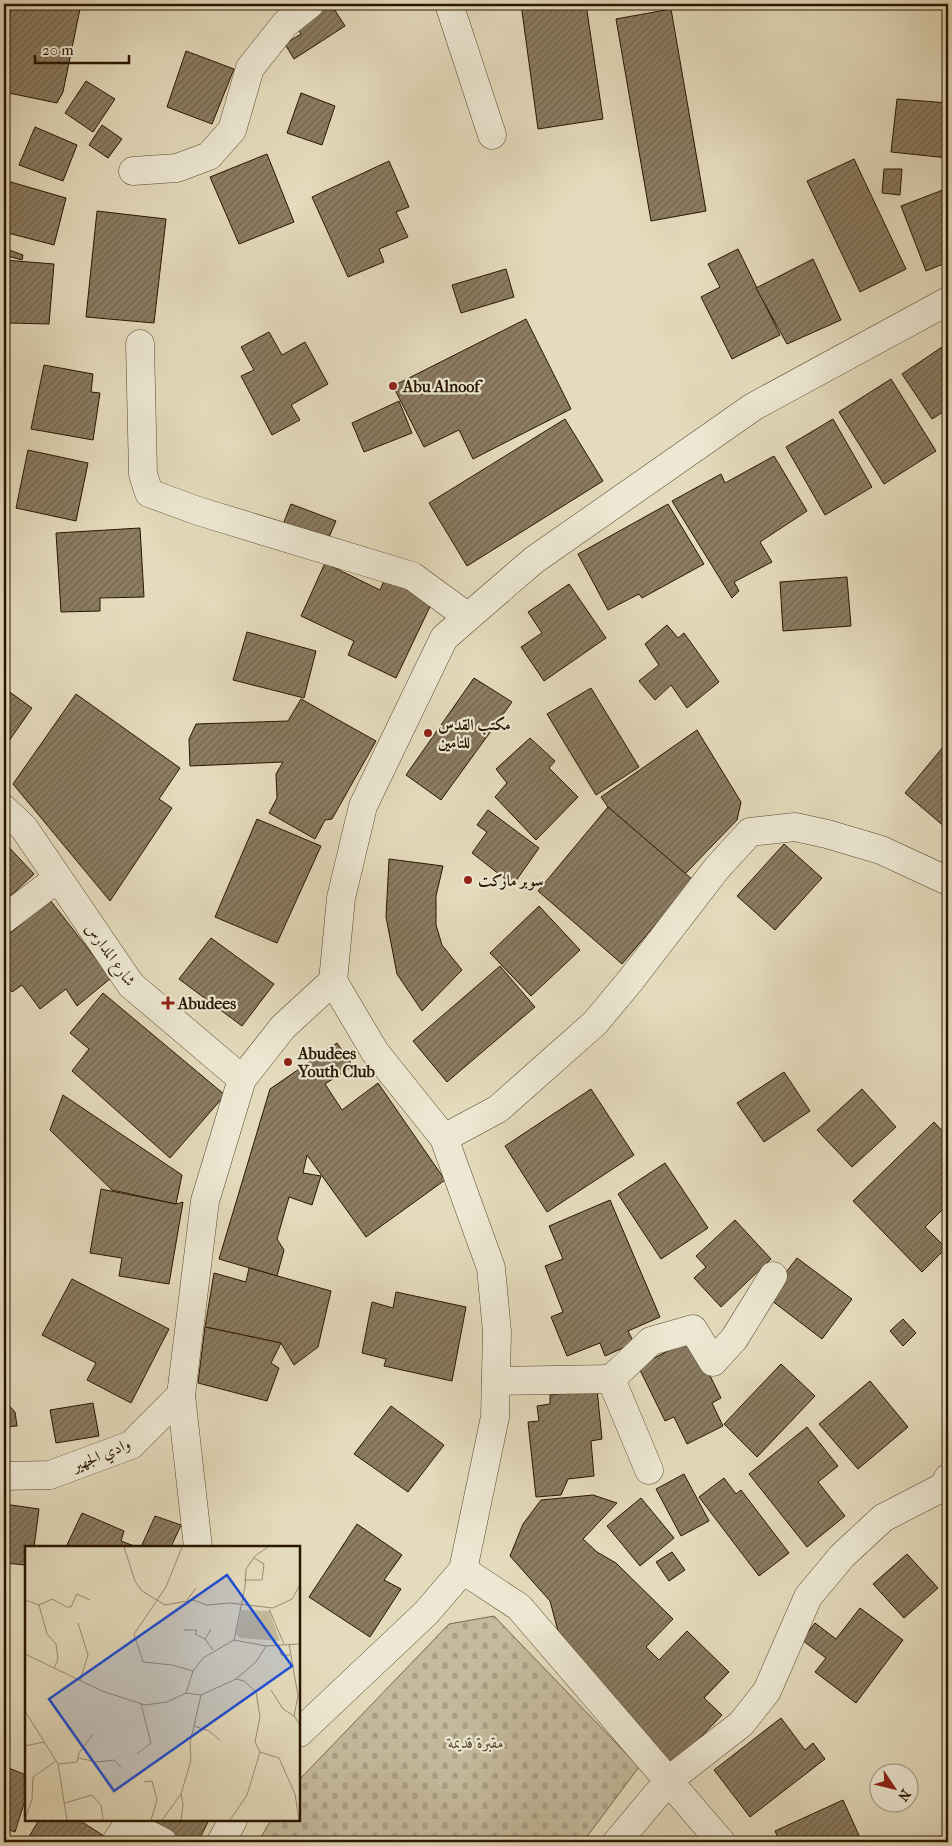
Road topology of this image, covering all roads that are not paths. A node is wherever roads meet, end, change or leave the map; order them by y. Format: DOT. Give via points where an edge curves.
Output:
graph roads {
  1 [pos="310,4"];
  2 [pos="449,4"];
  3 [pos="492,135"];
  4 [pos="133,171"];
  5 [pos="946,309"];
  6 [pos="140,344"];
  7 [pos="468,617"];
  8 [pos="4,809"];
  9 [pos="58,878"];
  10 [pos="948,881"];
  11 [pos="4,919"];
  12 [pos="334,981"];
  13 [pos="242,1079"];
  14 [pos="444,1138"];
  15 [pos="773,1276"];
  16 [pos="611,1379"];
  17 [pos="496,1381"];
  18 [pos="181,1395"];
  19 [pos="649,1470"];
  20 [pos="4,1476"];
  21 [pos="948,1478"];
  22 [pos="198,1546"];
  23 [pos="463,1570"];
  24 [pos="300,1732"];
  25 [pos="669,1780"];
  26 [pos="232,1821"];
  27 [pos="116,1842"];
  28 [pos="163,1842"];
  29 [pos="221,1842"];
  30 [pos="617,1842"];
  31 [pos="721,1842"];
  1 -- 4 [label="street" via="285,24 250,68 232,130 209,156 177,168"];
  2 -- 3 [label="street"];
  5 -- 7 [label="street" via="753,407 534,560"];
  6 -- 7 [label="street" via="143,474 149,493 412,576"];
  7 -- 12 [label="street" via="444,638 363,806 341,898"];
  8 -- 9 [label="street, شارع المدارس" via="24,828"];
  9 -- 11 [label="street"];
  9 -- 13 [label="street, شارع المدارس" via="131,985"];
  10 -- 14 [label="street" via="882,850 827,834 795,828 750,832 717,868 595,1023 498,1109"];
  12 -- 13 [label="street" via="283,1027"];
  12 -- 14 [label="street" via="375,1052"];
  13 -- 18 [label="street" via="205,1201"];
  14 -- 17 [label="street" via="491,1268 497,1332"];
  15 -- 16 [label="street" via="734,1339 714,1362 693,1329 652,1341"];
  16 -- 17 [label="street"];
  16 -- 19 [label="street"];
  17 -- 23 [label="street" via="495,1417"];
  18 -- 20 [label="street, وادي الجهير" via="130,1445 50,1475"];
  18 -- 22 [label="street"];
  21 -- 25 [label="street" via="944,1487 884,1518 842,1556 808,1597 767,1691 741,1724"];
  23 -- 24 [label="street" via="426,1614"];
  23 -- 25 [label="street" via="519,1607"];
  25 -- 30 [label="street"];
  25 -- 31 [label="street"];
  26 -- 29 [label="street"];
  27 -- 28 [label="street" via="128,1824"];
}
